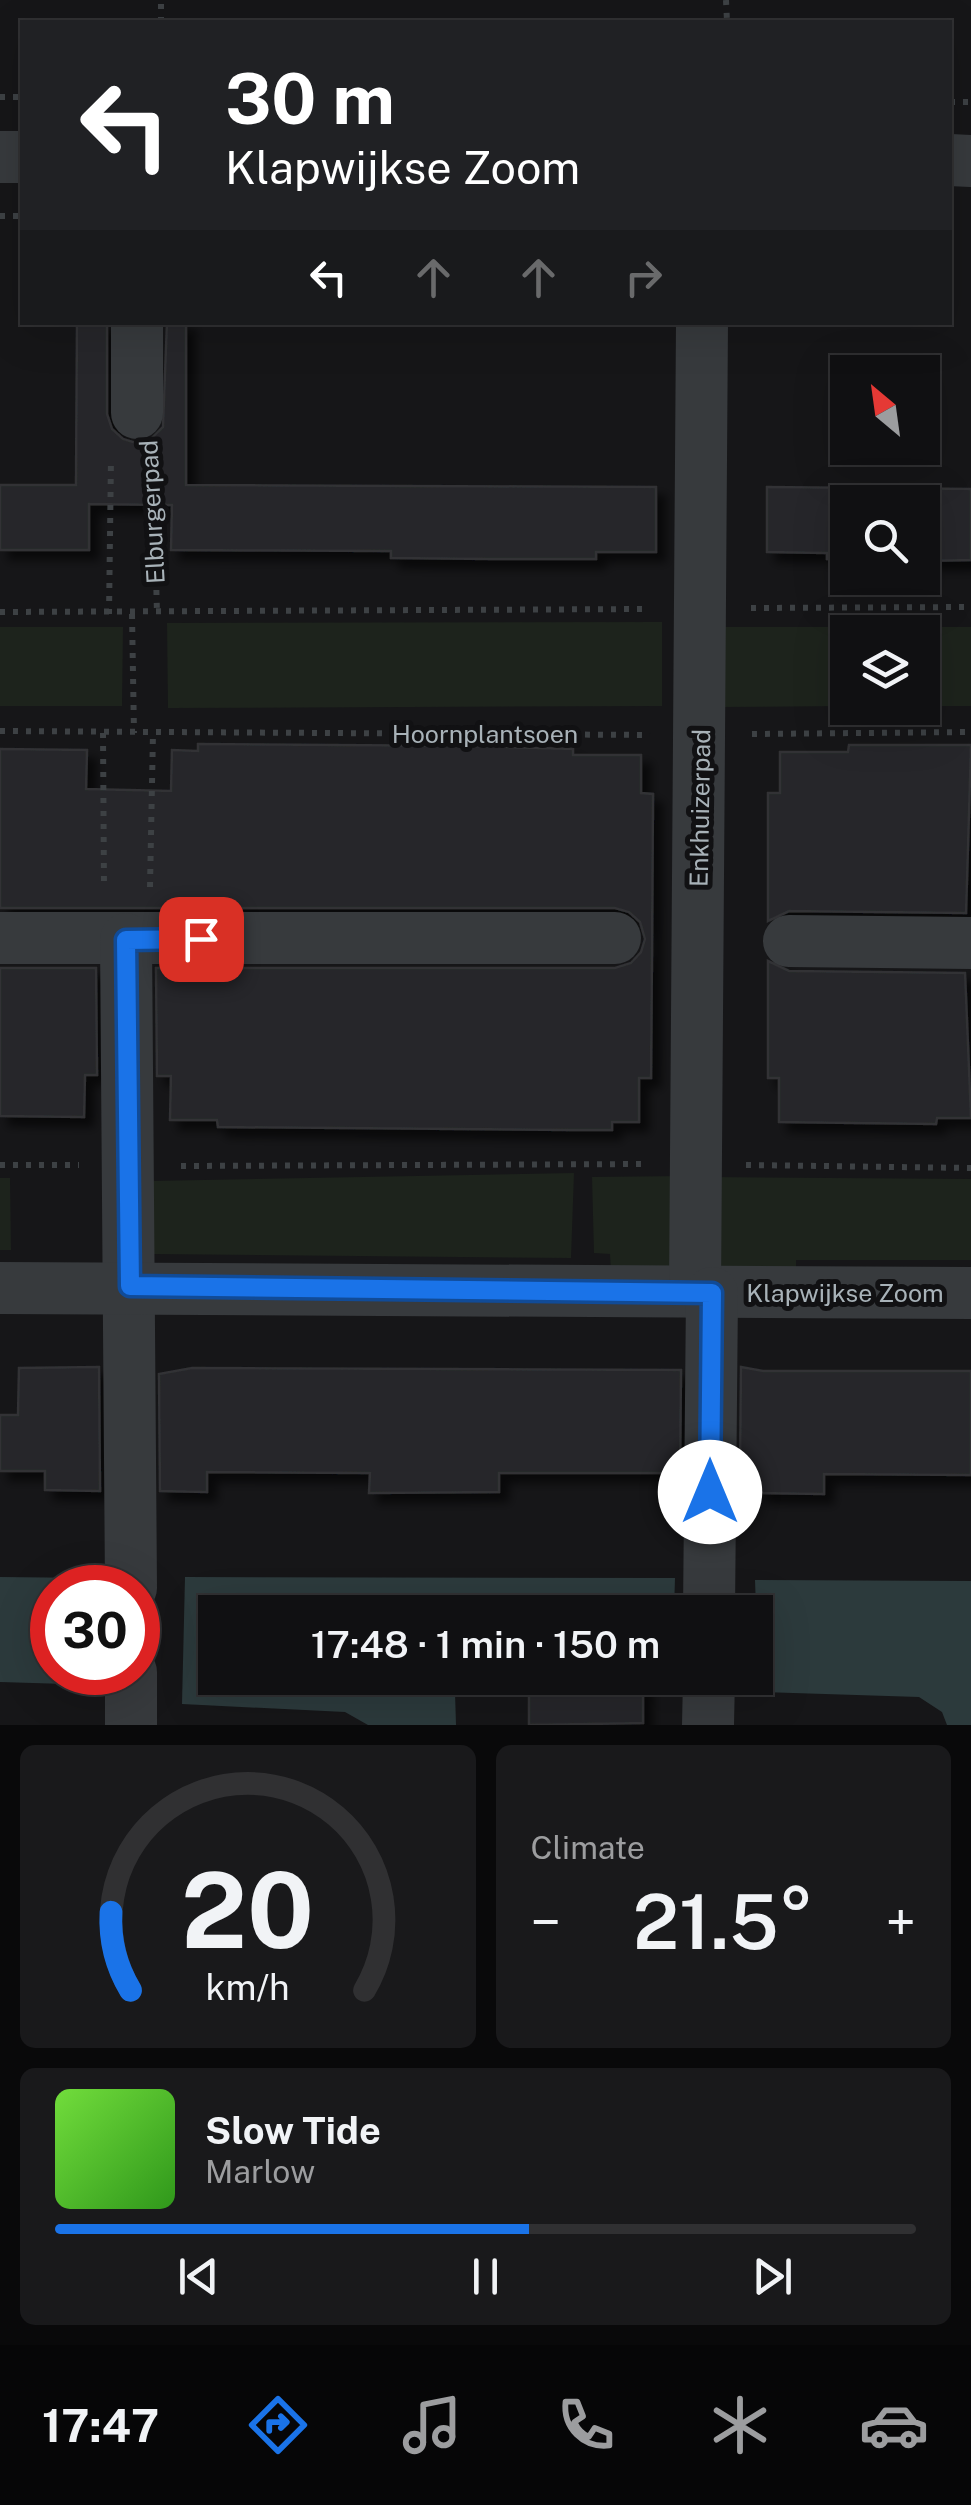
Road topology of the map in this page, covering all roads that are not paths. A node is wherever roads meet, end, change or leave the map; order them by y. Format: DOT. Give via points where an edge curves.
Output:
graph roads {
  1 [pos="137,325"];
  2 [pos="702,325"];
  3 [pos="137,413"];
  4 [pos="0,938"];
  5 [pos="615,938"];
  6 [pos="126,940"];
  7 [pos="789,941"];
  8 [pos="971,943"];
  9 [pos="130,1286"];
  10 [pos="0,1288"];
  11 [pos="704,1293"];
  12 [pos="971,1294"];
  13 [pos="131,1565"];
  14 [pos="709,1595"];
  15 [pos="131,1695"];
  16 [pos="709,1695"];
  17 [pos="131,1725"];
  18 [pos="708,1725"];
  1 -- 3 [label="street, Elburgerpad"];
  2 -- 11 [label="street, Enkhuizerpad" via="696,1164"];
  4 -- 6 [label="street"];
  5 -- 6 [label="street"];
  6 -- 9 [label="street"];
  7 -- 8 [label="street"];
  9 -- 10 [label="street, Klapwijkse Zoom"];
  9 -- 11 [label="street, Klapwijkse Zoom"];
  9 -- 13 [label="street"];
  11 -- 12 [label="street, Klapwijkse Zoom"];
  11 -- 14 [label="street, Enkhuizerpad"];
  15 -- 17 [label="street"];
  16 -- 18 [label="street"];
}
